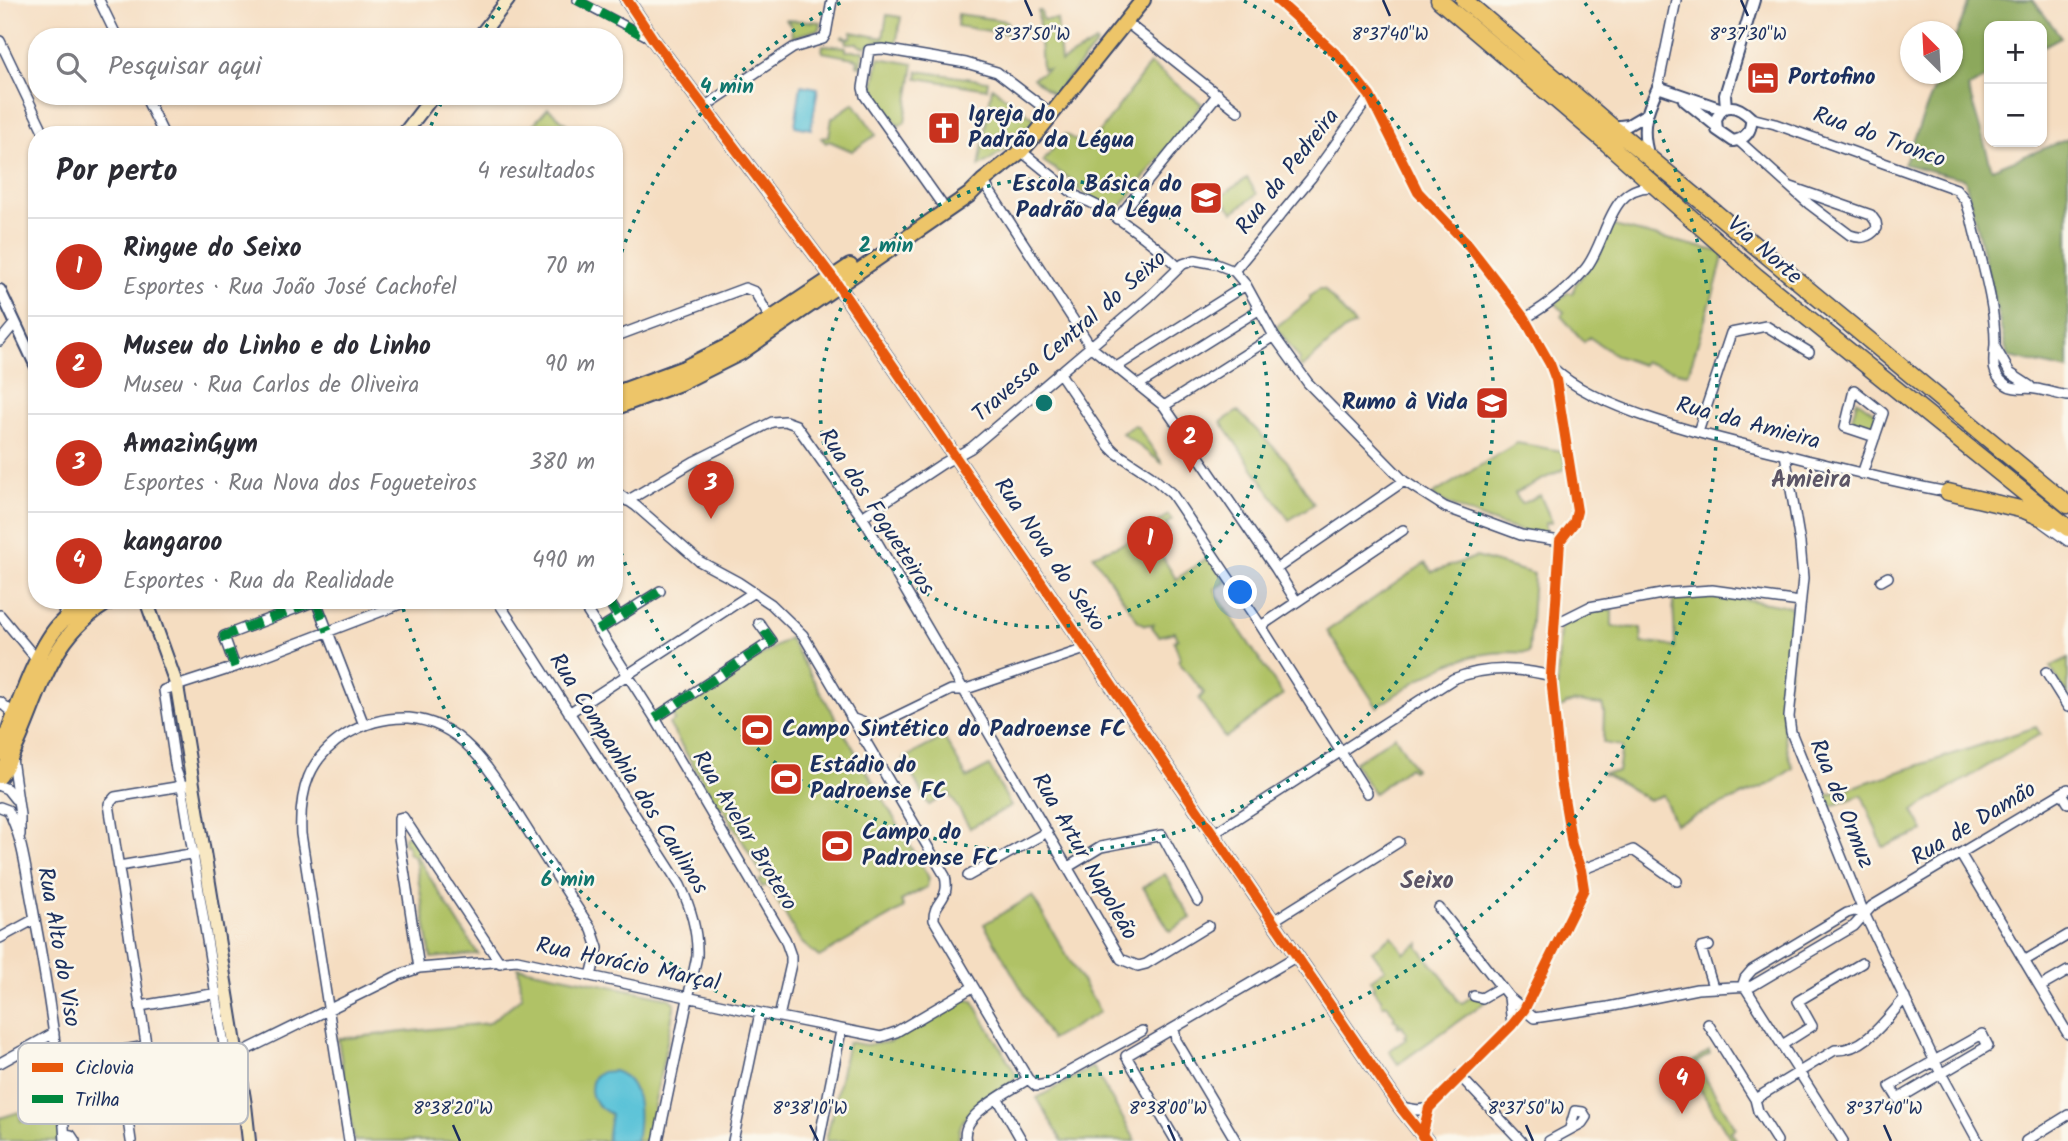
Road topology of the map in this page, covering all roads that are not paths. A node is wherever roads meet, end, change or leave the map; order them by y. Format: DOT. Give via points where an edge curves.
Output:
graph roads {
  1 [pos="99,0"];
  2 [pos="508,0"];
  3 [pos="577,0"];
  4 [pos="626,0"];
  5 [pos="832,0"];
  6 [pos="1143,0"];
  7 [pos="1277,0"];
  8 [pos="1439,0"];
  9 [pos="1464,0"];
  10 [pos="1676,0"];
  11 [pos="1754,0"];
  12 [pos="1126,22"];
  13 [pos="113,28"];
  14 [pos="486,28"];
  15 [pos="0,41"];
  16 [pos="655,42"];
  17 [pos="1658,87"];
  18 [pos="1218,94"];
  19 [pos="1370,96"];
  20 [pos="1679,96"];
  21 [pos="28,99"];
  22 [pos="31,105"];
  23 [pos="149,105"];
  24 [pos="426,105"];
  25 [pos="704,107"];
  26 [pos="1724,108"];
  27 [pos="1238,111"];
  28 [pos="1052,114"];
  29 [pos="1645,115"];
  30 [pos="1751,118"];
  31 [pos="1716,125"];
  32 [pos="41,126"];
  33 [pos="160,126"];
  34 [pos="409,126"];
  35 [pos="1612,127"];
  36 [pos="1738,140"];
  37 [pos="1021,151"];
  38 [pos="1649,157"];
  39 [pos="982,181"];
  40 [pos="1653,187"];
  41 [pos="1791,187"];
  42 [pos="941,203"];
  43 [pos="1116,219"];
  44 [pos="1179,268"];
  45 [pos="1234,271"];
  46 [pos="836,282"];
  47 [pos="1246,285"];
  48 [pos="0,290"];
  49 [pos="1260,309"];
  50 [pos="771,320"];
  51 [pos="1524,320"];
  52 [pos="15,323"];
  53 [pos="623,334"];
  54 [pos="1274,336"];
  55 [pos="0,341"];
  56 [pos="1091,347"];
  57 [pos="28,350"];
  58 [pos="1809,352"];
  59 [pos="1550,364"];
  60 [pos="1118,366"];
  61 [pos="1059,372"];
  62 [pos="1140,384"];
  63 [pos="1572,384"];
  64 [pos="623,391"];
  65 [pos="2068,396"];
  66 [pos="1559,398"];
  67 [pos="623,404"];
  68 [pos="1164,406"];
  69 [pos="1698,432"];
  70 [pos="1874,437"];
  71 [pos="1785,454"];
  72 [pos="956,457"];
  73 [pos="1862,474"];
  74 [pos="1404,481"];
  75 [pos="1948,492"];
  76 [pos="623,497"];
  77 [pos="627,500"];
  78 [pos="2068,505"];
  79 [pos="2024,510"];
  80 [pos="862,517"];
  81 [pos="2068,528"];
  82 [pos="1403,530"];
  83 [pos="2068,534"];
  84 [pos="1560,541"];
  85 [pos="2068,541"];
  86 [pos="1276,569"];
  87 [pos="660,591"];
  88 [pos="754,592"];
  89 [pos="1296,601"];
  90 [pos="1800,602"];
  91 [pos="65,609"];
  92 [pos="80,609"];
  93 [pos="96,609"];
  94 [pos="149,609"];
  95 [pos="296,609"];
  96 [pos="320,609"];
  97 [pos="387,609"];
  98 [pos="502,609"];
  99 [pos="585,609"];
  100 [pos="614,609"];
  101 [pos="0,615"];
  102 [pos="619,617"];
  103 [pos="70,623"];
  104 [pos="759,623"];
  105 [pos="1553,625"];
  106 [pos="1261,626"];
  107 [pos="598,630"];
  108 [pos="328,631"];
  109 [pos="1085,646"];
  110 [pos="43,664"];
  111 [pos="235,667"];
  112 [pos="2046,671"];
  113 [pos="627,674"];
  114 [pos="1551,676"];
  115 [pos="177,686"];
  116 [pos="963,690"];
  117 [pos="0,702"];
  118 [pos="2068,707"];
  119 [pos="569,713"];
  120 [pos="15,715"];
  121 [pos="655,718"];
  122 [pos="851,718"];
  123 [pos="364,725"];
  124 [pos="875,727"];
  125 [pos="864,740"];
  126 [pos="1340,751"];
  127 [pos="6,755"];
  128 [pos="0,776"];
  129 [pos="188,785"];
  130 [pos="0,786"];
  131 [pos="2065,791"];
  132 [pos="1367,793"];
  133 [pos="0,799"];
  134 [pos="16,800"];
  135 [pos="2068,803"];
  136 [pos="4,808"];
  137 [pos="1047,832"];
  138 [pos="1213,834"];
  139 [pos="19,837"];
  140 [pos="1399,842"];
  141 [pos="198,852"];
  142 [pos="1961,855"];
  143 [pos="118,866"];
  144 [pos="1068,867"];
  145 [pos="1581,870"];
  146 [pos="968,876"];
  147 [pos="1677,881"];
  148 [pos="1198,901"];
  149 [pos="1439,908"];
  150 [pos="1864,913"];
  151 [pos="35,919"];
  152 [pos="1273,921"];
  153 [pos="1208,926"];
  154 [pos="2068,935"];
  155 [pos="0,938"];
  156 [pos="1709,946"];
  157 [pos="1297,956"];
  158 [pos="2024,961"];
  159 [pos="500,962"];
  160 [pos="1862,963"];
  161 [pos="419,968"];
  162 [pos="2068,971"];
  163 [pos="591,976"];
  164 [pos="1743,985"];
  165 [pos="974,987"];
  166 [pos="1501,987"];
  167 [pos="2040,987"];
  168 [pos="1713,988"];
  169 [pos="220,993"];
  170 [pos="1474,996"];
  171 [pos="1509,997"];
  172 [pos="689,998"];
  173 [pos="1905,998"];
  174 [pos="140,1006"];
  175 [pos="329,1010"];
  176 [pos="1524,1010"];
  177 [pos="760,1013"];
  178 [pos="779,1017"];
  179 [pos="1708,1024"];
  180 [pos="1512,1025"];
  181 [pos="1174,1028"];
  182 [pos="841,1031"];
  183 [pos="1142,1031"];
  184 [pos="54,1033"];
  185 [pos="2068,1034"];
  186 [pos="36,1043"];
  187 [pos="55,1043"];
  188 [pos="146,1043"];
  189 [pos="228,1043"];
  190 [pos="1782,1045"];
  191 [pos="248,1050"];
  192 [pos="18,1053"];
  193 [pos="1934,1060"];
  194 [pos="0,1063"];
  195 [pos="1798,1071"];
  196 [pos="1941,1073"];
  197 [pos="1459,1075"];
  198 [pos="1028,1079"];
  199 [pos="1755,1099"];
  200 [pos="998,1100"];
  201 [pos="1400,1107"];
  202 [pos="1429,1108"];
  203 [pos="2068,1115"];
  204 [pos="1570,1128"];
  205 [pos="65,1138"];
  206 [pos="1424,1138"];
  207 [pos="75,1141"];
  208 [pos="349,1141"];
  209 [pos="658,1141"];
  210 [pos="733,1141"];
  211 [pos="819,1141"];
  212 [pos="967,1141"];
  213 [pos="1022,1141"];
  214 [pos="1176,1141"];
  215 [pos="1236,1141"];
  216 [pos="1521,1141"];
  217 [pos="1549,1141"];
  218 [pos="1777,1141"];
  219 [pos="1843,1141"];
  220 [pos="1978,1141"];
  221 [pos="2026,1141"];
  1 -- 13 [label="street"];
  2 -- 14 [label="main road"];
  3 -- 16 [label="street"];
  4 -- 16 [label="main road, Rua Nova do Seixo"];
  5 -- 25 [label="street" via="823,39 793,48"];
  6 -- 12 [label="main road"];
  7 -- 19 [label="street" via="1339,57"];
  8 -- 40 [label="highway, Via Norte"];
  9 -- 35 [label="highway, Via Norte"];
  10 -- 17 [label="street"];
  11 -- 26 [label="street"];
  12 -- 18 [label="street"];
  12 -- 28 [label="main road"];
  15 -- 21 [label="street"];
  16 -- 25 [label="main road, Rua Nova do Seixo"];
  17 -- 20 [label="street, Rua do Tronco"];
  17 -- 29 [label="street"];
  18 -- 27 [label="street"];
  18 -- 43 [label="street"];
  19 -- 45 [label="street, Rua da Pedreira" via="1311,178"];
  19 -- 51 [label="street" via="1418,192 1469,246"];
  20 -- 26 [label="street, Rua do Tronco"];
  20 -- 31 [label="street, Rua do Tronco"];
  22 -- 32 [label="street"];
  23 -- 33 [label="street"];
  24 -- 34 [label="main road"];
  25 -- 46 [label="main road, Rua Nova do Seixo"];
  26 -- 30 [label="street, Rua do Tronco" via="1734,107"];
  26 -- 31 [label="street"];
  28 -- 37 [label="main road"];
  28 -- 42 [label="street" via="997,72 966,63 869,50 863,88 866,96"];
  29 -- 35 [label="street"];
  29 -- 38 [label="street"];
  30 -- 36 [label="street" via="1750,129"];
  30 -- 65 [label="street, Rua do Tronco" via="1961,193 1971,217 1995,347 2010,373 2024,384"];
  31 -- 36 [label="street, Rua do Tronco" via="1725,136"];
  35 -- 38 [label="highway, Via Norte"];
  36 -- 41 [label="street"];
  37 -- 39 [label="main road"];
  37 -- 43 [label="street" via="1079,198"];
  38 -- 78 [label="highway, Via Norte"];
  39 -- 42 [label="main road"];
  39 -- 46 [label="main road" via="970,195"];
  39 -- 56 [label="street"];
  40 -- 51 [label="street" via="1638,187 1628,193 1611,215 1586,268 1563,292"];
  40 -- 81 [label="highway, Via Norte"];
  41 -- 41 [label="street" via="1850,235 1867,237 1877,228 1871,215"];
  42 -- 46 [label="main road"];
  43 -- 44 [label="street"];
  44 -- 45 [label="street, Travessa Central do Seixo" via="1193,260"];
  44 -- 56 [label="street, Travessa Central do Seixo"];
  45 -- 47 [label="street"];
  46 -- 50 [label="main road"];
  46 -- 67 [label="main road" via="770,334 710,370"];
  46 -- 72 [label="main road, Rua Nova do Seixo"];
  47 -- 49 [label="street"];
  47 -- 60 [label="street"];
  48 -- 52 [label="street"];
  49 -- 54 [label="street"];
  49 -- 62 [label="street"];
  50 -- 53 [label="street" via="755,292 745,288"];
  50 -- 64 [label="main road" via="684,368"];
  51 -- 59 [label="street"];
  52 -- 55 [label="street"];
  52 -- 57 [label="street"];
  54 -- 68 [label="street"];
  54 -- 74 [label="street" via="1307,383"];
  56 -- 60 [label="street"];
  56 -- 61 [label="street, Travessa Central do Seixo"];
  58 -- 69 [label="street" via="1766,326 1731,333"];
  59 -- 63 [label="street, Rua da Amieira"];
  59 -- 66 [label="street"];
  60 -- 62 [label="street"];
  61 -- 72 [label="street, Travessa Central do Seixo"];
  61 -- 106 [label="street" via="1109,446 1172,494"];
  62 -- 68 [label="street"];
  63 -- 66 [label="street"];
  63 -- 69 [label="street, Rua da Amieira" via="1618,406"];
  66 -- 84 [label="street" via="1577,511"];
  68 -- 86 [label="street"];
  69 -- 71 [label="street, Rua da Amieira"];
  70 -- 70 [label="street" via="1883,413 1854,390 1845,428"];
  70 -- 73 [label="street"];
  71 -- 73 [label="street, Rua da Amieira"];
  71 -- 90 [label="street, Rua de Ormuz" via="1800,543"];
  72 -- 80 [label="street, Travessa Central do Seixo"];
  72 -- 109 [label="main road, Rua Nova do Seixo"];
  73 -- 75 [label="street, Rua da Amieira"];
  74 -- 84 [label="street" via="1445,507 1521,535"];
  74 -- 86 [label="street"];
  75 -- 79 [label="highway"];
  76 -- 77 [label="street"];
  77 -- 80 [label="street, Rua dos Fogueteiros" via="772,422 785,421 796,425"];
  77 -- 88 [label="street" via="699,561"];
  79 -- 83 [label="highway" via="2048,519"];
  79 -- 85 [label="street"];
  80 -- 116 [label="street, Rua dos Fogueteiros"];
  82 -- 89 [label="street"];
  84 -- 105 [label="street"];
  86 -- 89 [label="street"];
  87 -- 102 [label="street"];
  88 -- 113 [label="street"];
  88 -- 122 [label="street" via="797,629"];
  89 -- 106 [label="street"];
  90 -- 105 [label="street" via="1712,590 1667,593 1589,607"];
  90 -- 150 [label="street, Rua de Ormuz" via="1789,725"];
  91 -- 103 [label="street"];
  92 -- 103 [label="main road"];
  93 -- 103 [label="main road"];
  94 -- 115 [label="main road"];
  95 -- 111 [label="street" via="224,636"];
  96 -- 108 [label="street"];
  97 -- 108 [label="street"];
  98 -- 119 [label="street, Rua Companhia dos Caulinos"];
  99 -- 107 [label="street, Rua Avelar Brotero"];
  100 -- 102 [label="street"];
  101 -- 110 [label="street"];
  102 -- 107 [label="street"];
  103 -- 110 [label="main road" via="58,648"];
  104 -- 121 [label="street" via="772,640"];
  105 -- 114 [label="street"];
  106 -- 126 [label="street"];
  107 -- 113 [label="street, Rua Avelar Brotero"];
  108 -- 111 [label="street"];
  108 -- 123 [label="street"];
  109 -- 116 [label="street"];
  109 -- 138 [label="main road, Rua Nova do Seixo"];
  110 -- 120 [label="main road"];
  110 -- 127 [label="main road"];
  111 -- 115 [label="street"];
  112 -- 118 [label="street"];
  113 -- 119 [label="street"];
  113 -- 121 [label="street, Rua Avelar Brotero"];
  114 -- 126 [label="street" via="1503,669 1463,675"];
  114 -- 145 [label="street" via="1561,780"];
  115 -- 129 [label="main road"];
  116 -- 124 [label="street" via="951,690"];
  116 -- 137 [label="street, Rua Artur Napoleão"];
  117 -- 120 [label="street"];
  119 -- 172 [label="street, Rua Companhia dos Caulinos" via="685,895 697,941"];
  120 -- 127 [label="main road"];
  121 -- 178 [label="street, Rua Avelar Brotero" via="789,948 791,964"];
  122 -- 124 [label="street"];
  122 -- 125 [label="street"];
  123 -- 163 [label="street" via="391,718 428,720 456,734 476,752 592,930 598,948"];
  123 -- 175 [label="street" via="335,742 319,759 302,796 301,834"];
  124 -- 125 [label="street"];
  125 -- 165 [label="street" via="945,876 946,894 934,920"];
  126 -- 132 [label="street"];
  126 -- 138 [label="street"];
  127 -- 128 [label="main road"];
  127 -- 134 [label="street, Rua Alto do Viso"];
  129 -- 141 [label="main road"];
  129 -- 143 [label="street" via="111,800"];
  130 -- 134 [label="street"];
  131 -- 135 [label="street"];
  131 -- 142 [label="street, Rua de Damão"];
  133 -- 136 [label="street, Rua Alto do Viso"];
  134 -- 139 [label="street, Rua Alto do Viso"];
  136 -- 139 [label="street, Rua Alto do Viso"];
  137 -- 144 [label="street, Rua Artur Napoleão"];
  137 -- 146 [label="street"];
  138 -- 152 [label="main road, Rua Nova do Seixo"];
  139 -- 151 [label="street, Rua Alto do Viso"];
  140 -- 152 [label="street"];
  141 -- 143 [label="street"];
  141 -- 169 [label="main road"];
  142 -- 150 [label="street, Rua de Damão"];
  142 -- 158 [label="street"];
  143 -- 174 [label="street"];
  144 -- 148 [label="street" via="1101,847 1162,835"];
  144 -- 153 [label="street, Rua Artur Napoleão" via="1121,959 1146,964"];
  145 -- 147 [label="street" via="1633,850"];
  145 -- 176 [label="street" via="1584,884 1579,901"];
  149 -- 166 [label="street"];
  150 -- 164 [label="street, Rua de Damão" via="1854,926 1760,983"];
  150 -- 164 [label="street, Rua de Damão" via="1847,913 1752,970"];
  150 -- 173 [label="street, Rua de Ormuz"];
  151 -- 155 [label="street"];
  151 -- 184 [label="street, Rua Alto do Viso"];
  152 -- 157 [label="main road, Rua Nova do Seixo"];
  154 -- 158 [label="street"];
  156 -- 168 [label="street" via="1701,948"];
  157 -- 181 [label="street"];
  157 -- 201 [label="main road, Rua Nova do Seixo"];
  158 -- 167 [label="street"];
  159 -- 161 [label="street, Rua Horácio Marçal"];
  159 -- 161 [label="street" via="403,817 399,818 399,837"];
  159 -- 163 [label="street, Rua Horácio Marçal" via="517,960"];
  160 -- 190 [label="street" via="1798,1001 1812,1026"];
  161 -- 175 [label="street, Rua Horácio Marçal"];
  162 -- 167 [label="street"];
  163 -- 172 [label="street, Rua Horácio Marçal"];
  164 -- 168 [label="street, Rua de Damão"];
  164 -- 190 [label="street"];
  165 -- 182 [label="street, Rua Horácio Marçal" via="886,1037"];
  165 -- 198 [label="street"];
  166 -- 170 [label="street" via="1482,998"];
  166 -- 171 [label="street"];
  167 -- 185 [label="street"];
  168 -- 176 [label="street, Rua de Damão" via="1538,1018"];
  169 -- 174 [label="street"];
  169 -- 189 [label="main road"];
  171 -- 176 [label="street"];
  171 -- 180 [label="street"];
  172 -- 177 [label="street, Rua Horácio Marçal"];
  172 -- 209 [label="street, Rua Companhia dos Caulinos"];
  173 -- 193 [label="street, Rua de Ormuz"];
  173 -- 195 [label="street" via="1871,1036"];
  174 -- 188 [label="street"];
  175 -- 191 [label="street, Rua Horácio Marçal"];
  175 -- 208 [label="street"];
  176 -- 180 [label="street"];
  177 -- 178 [label="street, Rua Horácio Marçal"];
  177 -- 210 [label="street"];
  178 -- 182 [label="street, Rua Horácio Marçal"];
  179 -- 199 [label="street"];
  180 -- 197 [label="street"];
  181 -- 214 [label="street" via="1126,1056"];
  181 -- 215 [label="street" via="1176,1040"];
  182 -- 211 [label="street"];
  183 -- 198 [label="street" via="1047,1084 1036,1086"];
  184 -- 186 [label="street"];
  184 -- 187 [label="street, Rua Alto do Viso"];
  190 -- 195 [label="street"];
  192 -- 194 [label="street"];
  193 -- 196 [label="street, Rua de Ormuz"];
  193 -- 196 [label="street" via="1891,1086 1898,1098"];
  193 -- 196 [label="street" via="1982,1034 1988,1046"];
  195 -- 199 [label="street"];
  195 -- 219 [label="street"];
  196 -- 220 [label="street, Rua de Ormuz"];
  197 -- 202 [label="street"];
  197 -- 216 [label="street"];
  198 -- 200 [label="street"];
  199 -- 218 [label="street"];
  200 -- 212 [label="street" via="970,1119"];
  200 -- 213 [label="street"];
  201 -- 202 [label="street"];
  201 -- 206 [label="main road, Rua Nova do Seixo"];
  202 -- 206 [label="street"];
  203 -- 221 [label="street"];
  204 -- 217 [label="street"];
  205 -- 207 [label="street, Rua Alto do Viso" via="71,1135"];
}
